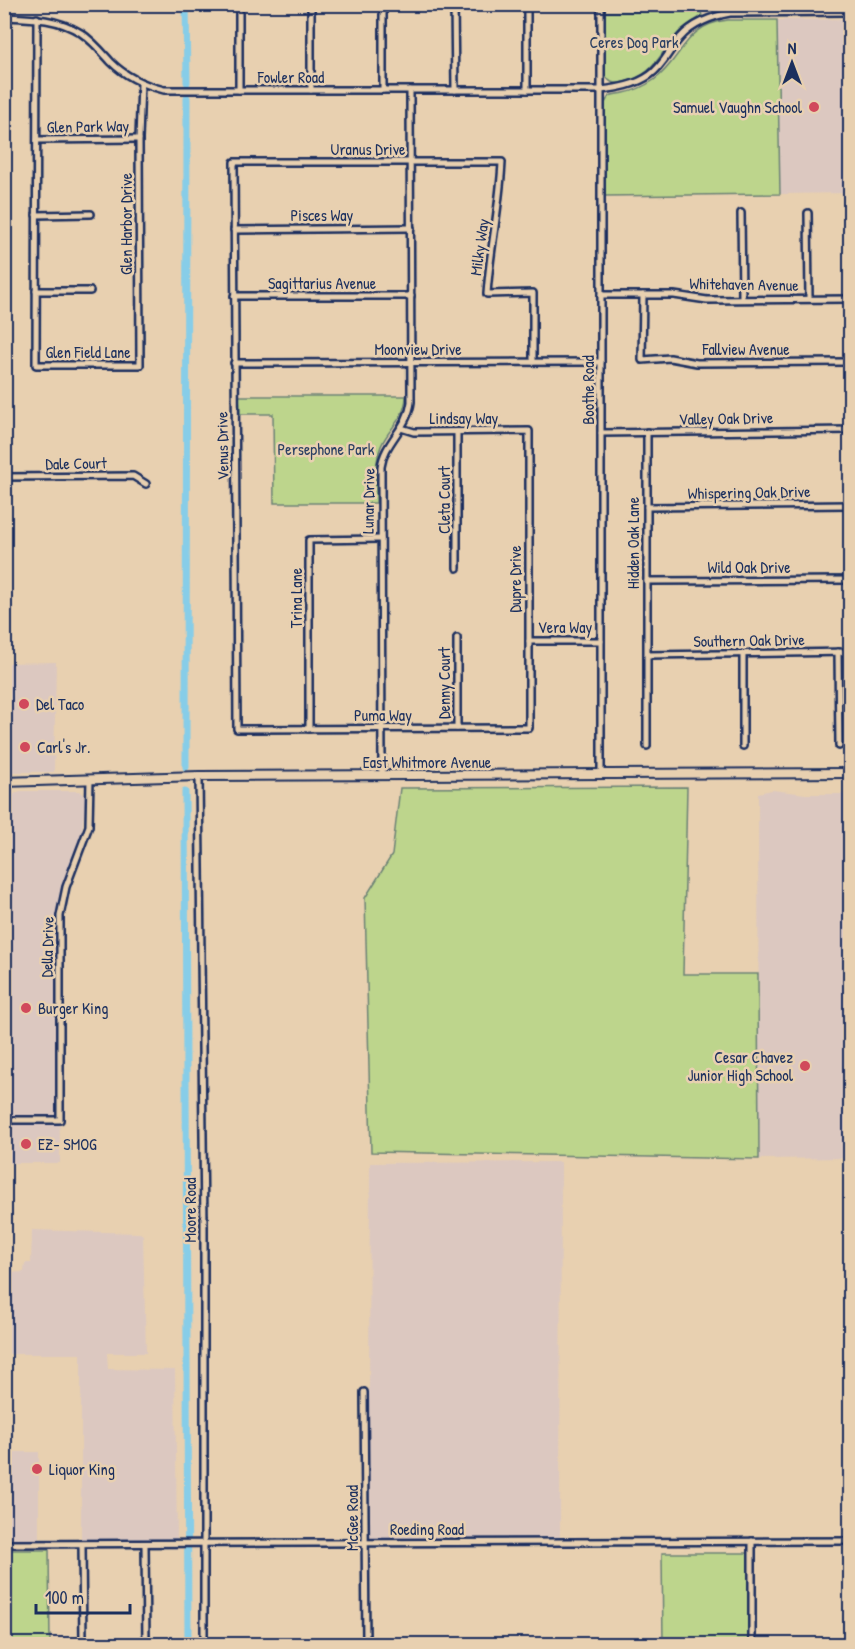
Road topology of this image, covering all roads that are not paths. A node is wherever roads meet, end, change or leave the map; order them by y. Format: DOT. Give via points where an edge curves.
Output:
graph roads {
  1 [pos="239,4"];
  2 [pos="311,4"];
  3 [pos="383,4"];
  4 [pos="454,4"];
  5 [pos="527,4"];
  6 [pos="601,4"];
  7 [pos="802,4"];
  8 [pos="802,12"];
  9 [pos="850,12"];
  10 [pos="4,18"];
  11 [pos="37,18"];
  12 [pos="141,84"];
  13 [pos="239,90"];
  14 [pos="311,90"];
  15 [pos="383,90"];
  16 [pos="410,90"];
  17 [pos="455,90"];
  18 [pos="527,90"];
  19 [pos="601,90"];
  20 [pos="139,139"];
  21 [pos="37,140"];
  22 [pos="234,162"];
  23 [pos="411,162"];
  24 [pos="502,162"];
  25 [pos="741,213"];
  26 [pos="808,213"];
  27 [pos="36,214"];
  28 [pos="91,214"];
  29 [pos="411,228"];
  30 [pos="234,230"];
  31 [pos="36,291"];
  32 [pos="90,291"];
  33 [pos="601,295"];
  34 [pos="643,295"];
  35 [pos="234,296"];
  36 [pos="411,296"];
  37 [pos="742,298"];
  38 [pos="809,298"];
  39 [pos="850,299"];
  40 [pos="533,362"];
  41 [pos="601,362"];
  42 [pos="850,362"];
  43 [pos="234,363"];
  44 [pos="411,363"];
  45 [pos="140,365"];
  46 [pos="401,428"];
  47 [pos="850,430"];
  48 [pos="529,431"];
  49 [pos="457,432"];
  50 [pos="647,432"];
  51 [pos="601,433"];
  52 [pos="4,477"];
  53 [pos="146,484"];
  54 [pos="850,504"];
  55 [pos="647,507"];
  56 [pos="381,539"];
  57 [pos="458,568"];
  58 [pos="850,580"];
  59 [pos="647,581"];
  60 [pos="457,638"];
  61 [pos="529,641"];
  62 [pos="601,641"];
  63 [pos="838,652"];
  64 [pos="850,652"];
  65 [pos="743,654"];
  66 [pos="647,655"];
  67 [pos="457,728"];
  68 [pos="529,728"];
  69 [pos="237,729"];
  70 [pos="309,729"];
  71 [pos="382,729"];
  72 [pos="647,746"];
  73 [pos="743,746"];
  74 [pos="838,746"];
  75 [pos="850,773"];
  76 [pos="382,775"];
  77 [pos="601,775"];
  78 [pos="199,776"];
  79 [pos="90,779"];
  80 [pos="4,782"];
  81 [pos="4,1120"];
  82 [pos="364,1392"];
  83 [pos="752,1541"];
  84 [pos="850,1541"];
  85 [pos="365,1543"];
  86 [pos="4,1544"];
  87 [pos="145,1544"];
  88 [pos="204,1544"];
  89 [pos="82,1545"];
  90 [pos="82,1644"];
  91 [pos="146,1644"];
  92 [pos="204,1644"];
  93 [pos="366,1644"];
  94 [pos="752,1644"];
  1 -- 13 [label="street"];
  2 -- 14 [label="street"];
  3 -- 15 [label="street"];
  4 -- 17 [label="street"];
  5 -- 18 [label="street"];
  6 -- 19 [label="street, Boothe Road"];
  7 -- 8 [label="street"];
  8 -- 9 [label="street, Fowler Road"];
  8 -- 19 [label="street, Fowler Road" via="714,16 689,29 652,73 624,87"];
  10 -- 11 [label="street, Fowler Road"];
  11 -- 12 [label="street, Fowler Road" via="83,34"];
  11 -- 21 [label="street"];
  12 -- 13 [label="street, Fowler Road" via="176,90"];
  12 -- 20 [label="street, Glen Harbor Drive"];
  13 -- 14 [label="street, Fowler Road"];
  14 -- 15 [label="street, Fowler Road"];
  15 -- 16 [label="street, Fowler Road"];
  16 -- 17 [label="street, Fowler Road"];
  16 -- 23 [label="street, Lunar Drive"];
  17 -- 18 [label="street, Fowler Road"];
  18 -- 19 [label="street, Fowler Road"];
  19 -- 33 [label="street, Boothe Road"];
  20 -- 21 [label="street, Glen Park Way"];
  20 -- 45 [label="street, Glen Harbor Drive"];
  21 -- 27 [label="street"];
  22 -- 23 [label="street, Uranus Drive"];
  22 -- 30 [label="street, Venus Drive"];
  23 -- 24 [label="street, Uranus Drive"];
  23 -- 29 [label="street, Lunar Drive"];
  24 -- 40 [label="street, Milky Way" via="487,294 533,293"];
  25 -- 37 [label="street"];
  26 -- 38 [label="street"];
  27 -- 28 [label="street"];
  27 -- 31 [label="street"];
  29 -- 30 [label="street, Pisces Way"];
  29 -- 36 [label="street, Lunar Drive"];
  30 -- 35 [label="street, Venus Drive"];
  31 -- 32 [label="street"];
  31 -- 45 [label="street, Glen Field Lane" via="36,365"];
  33 -- 34 [label="street, Whitehaven Avenue"];
  33 -- 41 [label="street, Boothe Road"];
  34 -- 37 [label="street, Whitehaven Avenue" via="707,300"];
  34 -- 42 [label="street, Fallview Avenue" via="642,360"];
  35 -- 36 [label="street, Sagittarius Avenue"];
  35 -- 43 [label="street, Venus Drive"];
  36 -- 44 [label="street, Lunar Drive"];
  37 -- 38 [label="street, Whitehaven Avenue"];
  38 -- 39 [label="street, Whitehaven Avenue"];
  40 -- 41 [label="street, Moonview Drive"];
  40 -- 44 [label="street, Moonview Drive"];
  41 -- 51 [label="street, Boothe Road"];
  43 -- 44 [label="street, Moonview Drive"];
  43 -- 69 [label="street, Venus Drive"];
  44 -- 46 [label="street, Lunar Drive" via="411,405"];
  46 -- 49 [label="street, Lindsay Way" via="412,432"];
  46 -- 56 [label="street, Lunar Drive" via="382,459"];
  47 -- 50 [label="street, Valley Oak Drive"];
  48 -- 49 [label="street, Lindsay Way"];
  48 -- 61 [label="street, Dupre Drive"];
  49 -- 57 [label="street, Cleta Court"];
  50 -- 51 [label="street, Valley Oak Drive"];
  50 -- 55 [label="street, Hidden Oak Lane"];
  51 -- 62 [label="street, Boothe Road"];
  52 -- 53 [label="street, Dale Court" via="133,476"];
  54 -- 55 [label="street, Whispering Oak Drive"];
  55 -- 59 [label="street, Hidden Oak Lane"];
  56 -- 70 [label="street, Trina Lane" via="309,540"];
  56 -- 71 [label="street, Lunar Drive"];
  58 -- 59 [label="street, Wild Oak Drive"];
  59 -- 66 [label="street, Hidden Oak Lane"];
  60 -- 67 [label="street, Denny Court"];
  61 -- 62 [label="street, Vera Way"];
  61 -- 68 [label="street, Dupre Drive"];
  62 -- 77 [label="street, Boothe Road"];
  63 -- 64 [label="street, Southern Oak Drive"];
  63 -- 65 [label="street, Southern Oak Drive"];
  63 -- 74 [label="street"];
  65 -- 66 [label="street, Southern Oak Drive"];
  65 -- 73 [label="street"];
  66 -- 72 [label="street, Hidden Oak Lane"];
  67 -- 68 [label="street, Puma Way"];
  67 -- 71 [label="street, Puma Way"];
  69 -- 70 [label="street, Puma Way"];
  70 -- 71 [label="street, Puma Way"];
  71 -- 76 [label="street, Lunar Drive"];
  75 -- 77 [label="main road, East Whitmore Avenue"];
  76 -- 77 [label="main road, East Whitmore Avenue"];
  76 -- 78 [label="main road, East Whitmore Avenue"];
  78 -- 79 [label="main road, East Whitmore Avenue"];
  78 -- 88 [label="street, Moore Road"];
  79 -- 80 [label="main road, East Whitmore Avenue"];
  79 -- 81 [label="street, Della Drive" via="89,826 66,887 60,916 60,1120"];
  82 -- 85 [label="street, McGee Road"];
  83 -- 84 [label="street, Roeding Road"];
  83 -- 85 [label="street, Roeding Road"];
  83 -- 94 [label="street"];
  85 -- 88 [label="street, Roeding Road"];
  85 -- 93 [label="street, McGee Road"];
  86 -- 89 [label="street, Roeding Road"];
  87 -- 88 [label="street, Roeding Road"];
  87 -- 89 [label="street, Roeding Road"];
  87 -- 91 [label="street"];
  88 -- 92 [label="street, Moore Road"];
  89 -- 90 [label="street"];
}
